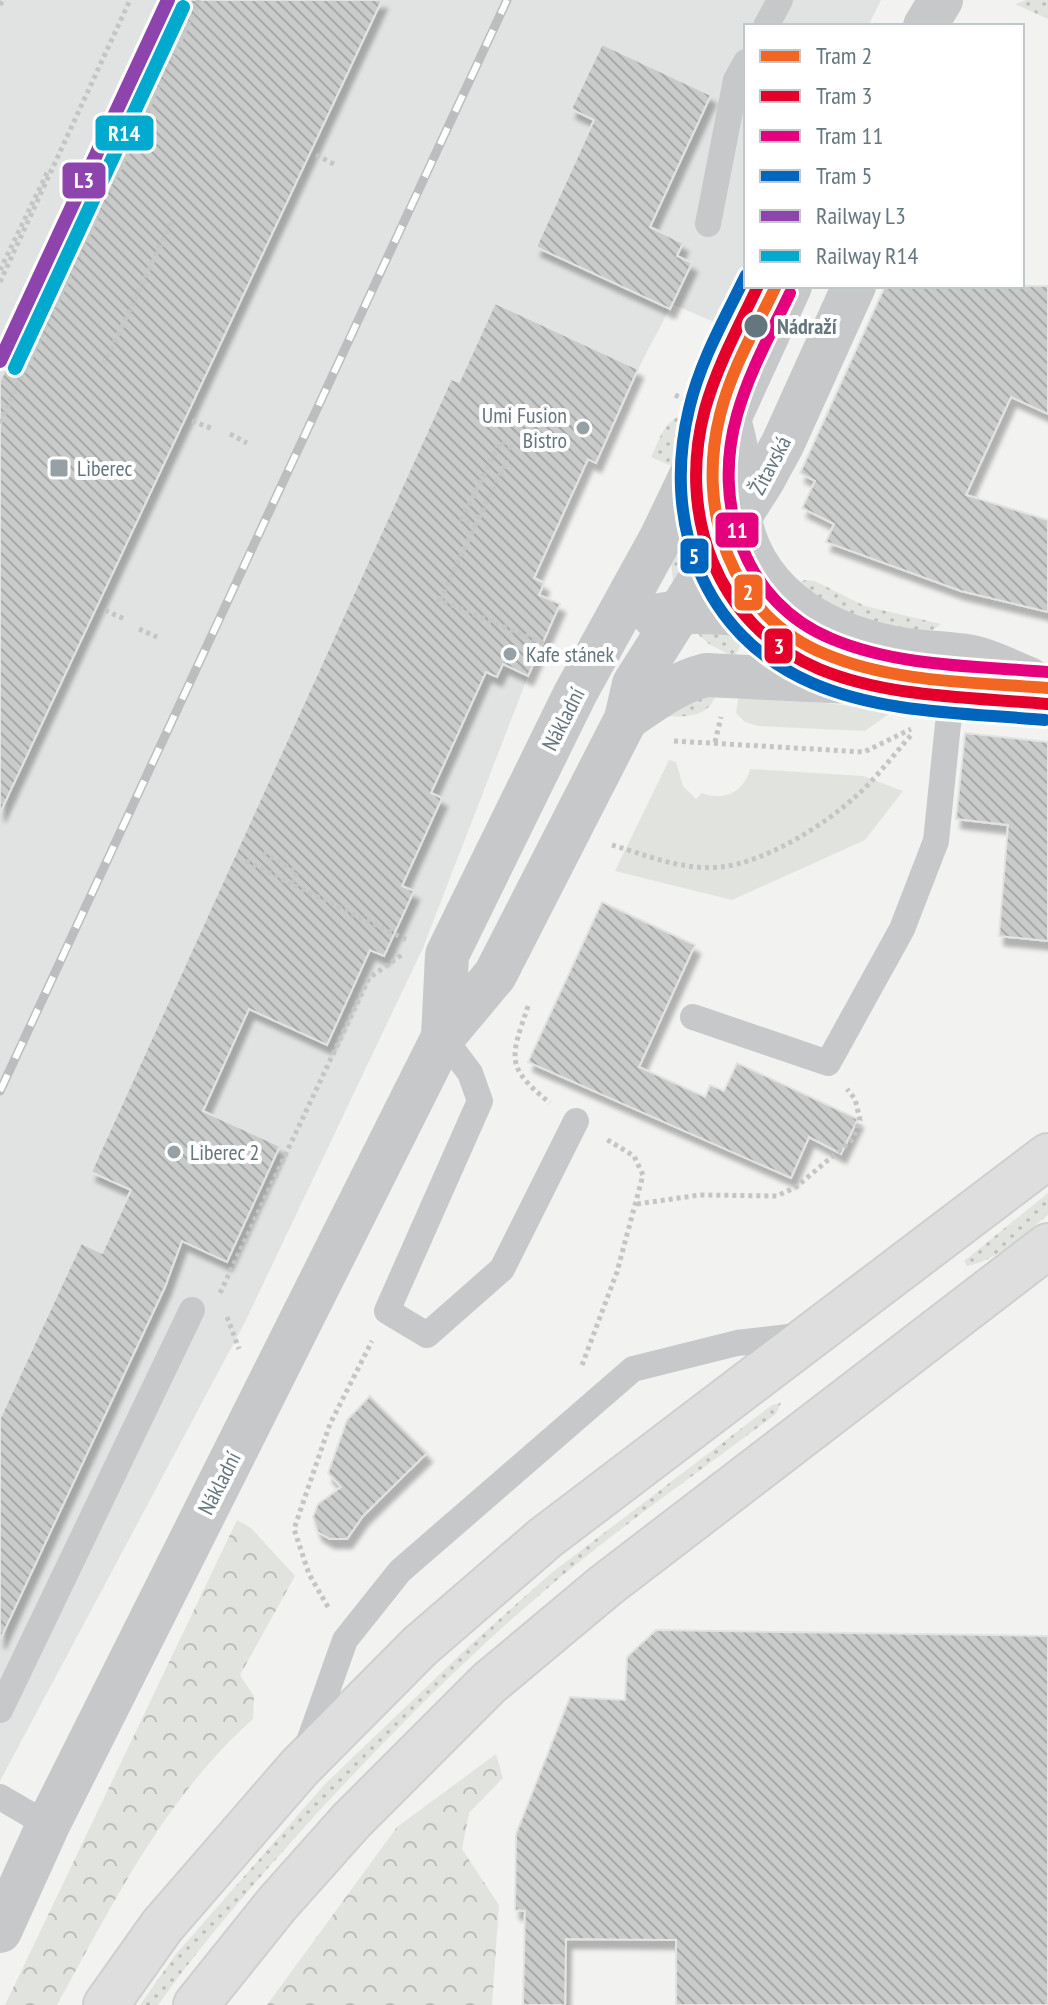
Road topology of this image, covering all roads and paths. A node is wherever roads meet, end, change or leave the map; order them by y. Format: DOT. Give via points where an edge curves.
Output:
graph roads {
  1 [pos="130,0"];
  2 [pos="199,0"];
  3 [pos="780,0"];
  4 [pos="943,0"];
  5 [pos="767,24"];
  6 [pos="926,24"];
  7 [pos="939,24"];
  8 [pos="744,66"];
  9 [pos="316,155"];
  10 [pos="53,165"];
  11 [pos="336,165"];
  12 [pos="173,219"];
  13 [pos="708,224"];
  14 [pos="0,270"];
  15 [pos="0,282"];
  16 [pos="789,288"];
  17 [pos="853,288"];
  18 [pos="104,364"];
  19 [pos="729,419"];
  20 [pos="192,421"];
  21 [pos="0,423"];
  22 [pos="213,429"];
  23 [pos="230,434"];
  24 [pos="247,443"];
  25 [pos="512,448"];
  26 [pos="507,460"];
  27 [pos="763,480"];
  28 [pos="740,520"];
  29 [pos="475,526"];
  30 [pos="662,536"];
  31 [pos="781,596"];
  32 [pos="105,610"];
  33 [pos="671,616"];
  34 [pos="124,619"];
  35 [pos="825,627"];
  36 [pos="139,629"];
  37 [pos="157,637"];
  38 [pos="553,645"];
  39 [pos="595,658"];
  40 [pos="737,675"];
  41 [pos="1038,680"];
  42 [pos="956,687"];
  43 [pos="626,719"];
  44 [pos="667,740"];
  45 [pos="612,845"];
  46 [pos="263,853"];
  47 [pos="246,861"];
  48 [pos="291,884"];
  49 [pos="395,933"];
  50 [pos="412,943"];
  51 [pos="533,992"];
  52 [pos="693,1017"];
  53 [pos="443,1037"];
  54 [pos="828,1063"];
  55 [pos="576,1121"];
  56 [pos="1048,1156"];
  57 [pos="637,1204"];
  58 [pos="1048,1246"];
  59 [pos="219,1295"];
  60 [pos="224,1309"];
  61 [pos="192,1310"];
  62 [pos="387,1311"];
  63 [pos="812,1335"];
  64 [pos="240,1352"];
  65 [pos="557,1433"];
  66 [pos="345,1640"];
  67 [pos="0,1710"];
  68 [pos="299,1768"];
  69 [pos="0,1797"];
  70 [pos="48,1825"];
  71 [pos="0,1931"];
  72 [pos="198,2003"];
  73 [pos="106,2005"];
  1 -- 10 [label="path"];
  2 -- 21 [label="path"];
  3 -- 5 [label="lane"];
  4 -- 6 [label="street"];
  4 -- 7 [label="street"];
  8 -- 13 [label="lane" via="736,80"];
  9 -- 11 [label="path"];
  10 -- 14 [label="path"];
  10 -- 15 [label="path"];
  12 -- 18 [label="path"];
  16 -- 19 [label="street"];
  17 -- 27 [label="street, Žitavská"];
  19 -- 28 [label="street"];
  19 -- 30 [label="street, Nákladní" via="707,442"];
  20 -- 22 [label="path"];
  23 -- 24 [label="path"];
  25 -- 29 [label="path" via="500,442 462,519"];
  26 -- 29 [label="path"];
  27 -- 28 [label="street, Žitavská"];
  27 -- 31 [label="street" via="756,535 760,556"];
  28 -- 31 [label="street" via="762,575"];
  28 -- 33 [label="street, Žitavská"];
  29 -- 38 [label="path" via="440,600"];
  30 -- 33 [label="street" via="654,568 656,587"];
  30 -- 39 [label="street, Nákladní"];
  31 -- 35 [label="street"];
  32 -- 34 [label="path"];
  33 -- 35 [label="street" via="743,614"];
  33 -- 39 [label="street" via="635,621"];
  33 -- 40 [label="street" via="696,654"];
  33 -- 43 [label="street, Žitavská" via="634,684"];
  35 -- 41 [label="street" via="905,650 975,658"];
  36 -- 37 [label="path"];
  39 -- 53 [label="street, Nákladní" via="447,955"];
  40 -- 42 [label="street"];
  40 -- 43 [label="street" via="684,681"];
  41 -- 42 [label="street"];
  42 -- 54 [label="lane" via="936,841 902,929"];
  43 -- 53 [label="street, Nákladní" via="495,975"];
  44 -- 45 [label="path" via="864,752 921,724 858,795 826,820 763,855 720,867 678,864"];
  46 -- 48 [label="path" via="297,872"];
  47 -- 48 [label="path"];
  48 -- 49 [label="path"];
  50 -- 59 [label="path" via="369,978"];
  51 -- 55 [label="path" via="513,1051 517,1069 530,1087"];
  52 -- 54 [label="lane"];
  53 -- 62 [label="lane" via="470,1073 480,1101"];
  53 -- 70 [label="street, Nákladní"];
  54 -- 57 [label="path" via="855,1099 860,1120 853,1139 815,1173 777,1196 700,1195"];
  55 -- 57 [label="path" via="634,1156 643,1175"];
  55 -- 62 [label="lane" via="502,1269 427,1335"];
  56 -- 63 [label="highway"];
  57 -- 65 [label="path"];
  58 -- 72 [label="highway" via="605,1586 489,1683 351,1821"];
  60 -- 64 [label="path"];
  61 -- 67 [label="lane"];
  62 -- 66 [label="path" via="330,1424 294,1529 309,1574"];
  63 -- 65 [label="lane" via="737,1343 633,1369"];
  63 -- 68 [label="highway" via="545,1538 420,1646"];
  65 -- 66 [label="lane" via="400,1571"];
  66 -- 68 [label="lane"];
  68 -- 73 [label="highway" via="162,1926"];
  69 -- 70 [label="lane"];
  70 -- 71 [label="street, Nákladní"];
}
